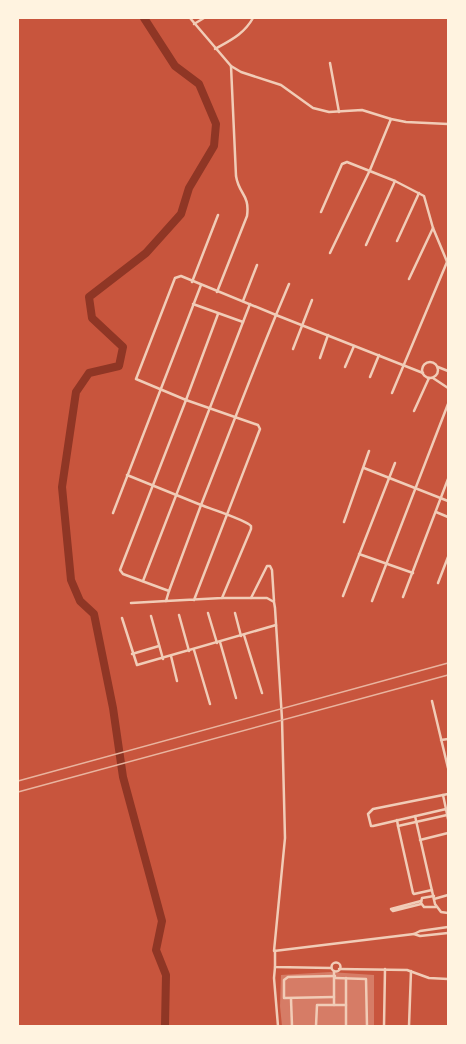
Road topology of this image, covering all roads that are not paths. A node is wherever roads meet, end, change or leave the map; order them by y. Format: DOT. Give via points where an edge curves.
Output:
graph roads {
  1 [pos="190,18"];
  2 [pos="204,18"];
  3 [pos="253,18"];
  4 [pos="194,24"];
  5 [pos="215,49"];
  6 [pos="330,63"];
  7 [pos="231,66"];
  8 [pos="339,112"];
  9 [pos="391,119"];
  10 [pos="448,124"];
  11 [pos="370,170"];
  12 [pos="395,181"];
  13 [pos="419,193"];
  14 [pos="321,212"];
  15 [pos="218,215"];
  16 [pos="432,228"];
  17 [pos="397,241"];
  18 [pos="366,245"];
  19 [pos="330,254"];
  20 [pos="448,263"];
  21 [pos="257,265"];
  22 [pos="409,279"];
  23 [pos="192,282"];
  24 [pos="289,284"];
  25 [pos="201,285"];
  26 [pos="217,292"];
  27 [pos="312,300"];
  28 [pos="243,301"];
  29 [pos="193,304"];
  30 [pos="250,304"];
  31 [pos="218,314"];
  32 [pos="276,315"];
  33 [pos="243,322"];
  34 [pos="303,326"];
  35 [pos="328,335"];
  36 [pos="354,346"];
  37 [pos="293,349"];
  38 [pos="379,355"];
  39 [pos="320,358"];
  40 [pos="404,365"];
  41 [pos="345,367"];
  42 [pos="438,367"];
  43 [pos="448,371"];
  44 [pos="423,373"];
  45 [pos="370,377"];
  46 [pos="429,378"];
  47 [pos="433,378"];
  48 [pos="448,388"];
  49 [pos="160,390"];
  50 [pos="392,393"];
  51 [pos="186,400"];
  52 [pos="448,404"];
  53 [pos="210,410"];
  54 [pos="414,411"];
  55 [pos="235,418"];
  56 [pos="369,451"];
  57 [pos="394,463"];
  58 [pos="364,468"];
  59 [pos="127,475"];
  60 [pos="389,478"];
  61 [pos="448,479"];
  62 [pos="152,485"];
  63 [pos="447,485"];
  64 [pos="415,488"];
  65 [pos="176,495"];
  66 [pos="441,498"];
  67 [pos="448,500"];
  68 [pos="201,505"];
  69 [pos="436,512"];
  70 [pos="113,513"];
  71 [pos="228,516"];
  72 [pos="448,517"];
  73 [pos="344,522"];
  74 [pos="359,554"];
  75 [pos="448,557"];
  76 [pos="387,563"];
  77 [pos="413,573"];
  78 [pos="143,581"];
  79 [pos="438,582"];
  80 [pos="169,591"];
  81 [pos="342,596"];
  82 [pos="403,596"];
  83 [pos="222,598"];
  84 [pos="251,598"];
  85 [pos="194,600"];
  86 [pos="166,601"];
  87 [pos="372,601"];
  88 [pos="274,602"];
  89 [pos="130,603"];
  90 [pos="208,613"];
  91 [pos="235,613"];
  92 [pos="179,615"];
  93 [pos="150,616"];
  94 [pos="122,618"];
  95 [pos="276,625"];
  96 [pos="243,636"];
  97 [pos="218,643"];
  98 [pos="159,646"];
  99 [pos="194,650"];
  100 [pos="189,651"];
  101 [pos="132,654"];
  102 [pos="170,656"];
  103 [pos="162,659"];
  104 [pos="177,681"];
  105 [pos="262,693"];
  106 [pos="236,698"];
  107 [pos="432,701"];
  108 [pos="210,704"];
  109 [pos="448,739"];
  110 [pos="441,740"];
  111 [pos="448,768"];
  112 [pos="448,794"];
  113 [pos="443,795"];
  114 [pos="446,809"];
  115 [pos="447,815"];
  116 [pos="415,816"];
  117 [pos="448,819"];
  118 [pos="397,820"];
  119 [pos="416,822"];
  120 [pos="398,826"];
  121 [pos="448,834"];
  122 [pos="420,840"];
  123 [pos="432,890"];
  124 [pos="448,895"];
  125 [pos="434,897"];
  126 [pos="421,903"];
  127 [pos="403,907"];
  128 [pos="437,907"];
  129 [pos="447,914"];
  130 [pos="448,927"];
  131 [pos="448,933"];
  132 [pos="414,934"];
  133 [pos="275,951"];
  134 [pos="275,967"];
  135 [pos="331,968"];
  136 [pos="339,969"];
  137 [pos="385,970"];
  138 [pos="334,971"];
  139 [pos="411,971"];
  140 [pos="335,977"];
  141 [pos="346,978"];
  142 [pos="448,979"];
  143 [pos="334,997"];
  144 [pos="291,998"];
  145 [pos="334,1004"];
  146 [pos="346,1005"];
  147 [pos="278,1026"];
  148 [pos="292,1026"];
  149 [pos="316,1026"];
  150 [pos="346,1026"];
  151 [pos="367,1026"];
  152 [pos="384,1026"];
  153 [pos="409,1026"];
  1 -- 4 [label="street"];
  2 -- 4 [label="street"];
  3 -- 5 [label="street" via="239,36"];
  4 -- 5 [label="street"];
  5 -- 7 [label="street"];
  6 -- 8 [label="street"];
  7 -- 8 [label="street" via="241,72 281,85 313,108"];
  7 -- 26 [label="street" via="237,185 248,206 247,216"];
  8 -- 9 [label="street" via="362,110"];
  9 -- 10 [label="street"];
  9 -- 11 [label="street"];
  11 -- 12 [label="street"];
  11 -- 14 [label="street" via="344,162"];
  11 -- 19 [label="street"];
  12 -- 13 [label="street"];
  12 -- 18 [label="street"];
  13 -- 16 [label="street" via="426,200"];
  13 -- 17 [label="street"];
  15 -- 23 [label="street"];
  16 -- 20 [label="street"];
  16 -- 22 [label="street"];
  20 -- 40 [label="street"];
  21 -- 28 [label="street"];
  23 -- 25 [label="street"];
  23 -- 49 [label="street" via="181,276 173,280 136,375 137,381"];
  24 -- 32 [label="street"];
  25 -- 26 [label="street"];
  25 -- 29 [label="street"];
  26 -- 28 [label="street"];
  27 -- 34 [label="street"];
  28 -- 30 [label="street"];
  29 -- 31 [label="street"];
  29 -- 49 [label="street"];
  30 -- 32 [label="street"];
  30 -- 33 [label="street"];
  31 -- 33 [label="street"];
  31 -- 51 [label="street"];
  32 -- 34 [label="street"];
  32 -- 55 [label="street"];
  33 -- 53 [label="street"];
  34 -- 35 [label="street"];
  34 -- 37 [label="street"];
  35 -- 36 [label="street"];
  35 -- 39 [label="street"];
  36 -- 38 [label="street"];
  36 -- 41 [label="street"];
  38 -- 40 [label="street"];
  38 -- 45 [label="street"];
  40 -- 44 [label="street"];
  40 -- 50 [label="street"];
  42 -- 43 [label="street"];
  42 -- 44 [label="street" via="435,362 426,362 422,367"];
  42 -- 47 [label="street" via="438,374"];
  44 -- 46 [label="street"];
  46 -- 47 [label="street"];
  46 -- 54 [label="street"];
  47 -- 48 [label="street"];
  49 -- 51 [label="street"];
  49 -- 59 [label="street"];
  51 -- 53 [label="street"];
  51 -- 62 [label="street"];
  52 -- 64 [label="street"];
  53 -- 55 [label="street"];
  53 -- 65 [label="street"];
  55 -- 68 [label="street"];
  55 -- 71 [label="street" via="258,425 260,432"];
  56 -- 58 [label="street"];
  57 -- 60 [label="street"];
  58 -- 60 [label="street"];
  58 -- 73 [label="street"];
  59 -- 62 [label="street"];
  59 -- 70 [label="street"];
  60 -- 64 [label="street"];
  60 -- 74 [label="street"];
  61 -- 63 [label="street"];
  62 -- 65 [label="street"];
  62 -- 78 [label="street" via="120,570 123,574"];
  63 -- 66 [label="street"];
  64 -- 66 [label="street"];
  64 -- 76 [label="street"];
  65 -- 68 [label="street"];
  65 -- 78 [label="street"];
  66 -- 67 [label="street"];
  66 -- 69 [label="street"];
  68 -- 71 [label="street"];
  68 -- 80 [label="street"];
  69 -- 72 [label="street"];
  69 -- 77 [label="street"];
  71 -- 83 [label="street" via="248,522 251,529"];
  71 -- 85 [label="street"];
  74 -- 76 [label="street"];
  74 -- 81 [label="street"];
  75 -- 79 [label="street"];
  76 -- 77 [label="street"];
  76 -- 87 [label="street"];
  77 -- 82 [label="street"];
  78 -- 80 [label="street"];
  80 -- 86 [label="street"];
  83 -- 84 [label="street"];
  83 -- 85 [label="street"];
  84 -- 88 [label="street" via="267,598"];
  84 -- 88 [label="street" via="267,566 270,566"];
  85 -- 86 [label="street"];
  86 -- 89 [label="street"];
  88 -- 95 [label="street"];
  90 -- 97 [label="street"];
  91 -- 96 [label="street"];
  92 -- 100 [label="street"];
  93 -- 98 [label="street"];
  94 -- 101 [label="street"];
  95 -- 96 [label="street"];
  95 -- 133 [label="street" via="282,720 284,838"];
  96 -- 97 [label="street"];
  96 -- 105 [label="street"];
  97 -- 99 [label="street"];
  97 -- 106 [label="street"];
  98 -- 101 [label="street"];
  98 -- 103 [label="street"];
  99 -- 100 [label="street"];
  99 -- 108 [label="street"];
  100 -- 102 [label="street"];
  101 -- 103 [label="street" via="137,665"];
  102 -- 103 [label="street"];
  102 -- 104 [label="street"];
  107 -- 110 [label="street"];
  109 -- 110 [label="street"];
  110 -- 111 [label="street"];
  112 -- 113 [label="street"];
  113 -- 114 [label="street"];
  113 -- 118 [label="street" via="368,812 371,826"];
  114 -- 115 [label="street"];
  114 -- 116 [label="street"];
  115 -- 117 [label="street"];
  115 -- 119 [label="street"];
  116 -- 118 [label="street"];
  116 -- 119 [label="street"];
  118 -- 120 [label="street"];
  119 -- 120 [label="street"];
  119 -- 122 [label="street"];
  120 -- 123 [label="street" via="412,893"];
  121 -- 122 [label="street"];
  122 -- 123 [label="street"];
  123 -- 125 [label="street"];
  124 -- 125 [label="street"];
  125 -- 126 [label="street" via="424,898"];
  125 -- 128 [label="street"];
  126 -- 127 [label="street"];
  126 -- 128 [label="street" via="425,908"];
  128 -- 129 [label="street"];
  130 -- 132 [label="street"];
  131 -- 132 [label="street" via="420,936"];
  132 -- 133 [label="street"];
  133 -- 134 [label="street"];
  134 -- 135 [label="street"];
  134 -- 147 [label="street"];
  135 -- 136 [label="street" via="336,963"];
  135 -- 138 [label="street"];
  136 -- 137 [label="street"];
  136 -- 138 [label="street"];
  137 -- 139 [label="street"];
  137 -- 152 [label="street"];
  138 -- 140 [label="street"];
  139 -- 142 [label="street" via="429,978"];
  139 -- 153 [label="street"];
  140 -- 141 [label="street"];
  140 -- 143 [label="street"];
  140 -- 144 [label="street" via="285,978 284,998"];
  141 -- 146 [label="street"];
  141 -- 151 [label="street" via="366,980"];
  143 -- 144 [label="street"];
  143 -- 145 [label="street"];
  144 -- 148 [label="street"];
  145 -- 146 [label="street"];
  145 -- 149 [label="street" via="317,1005"];
  146 -- 150 [label="street"];
}
